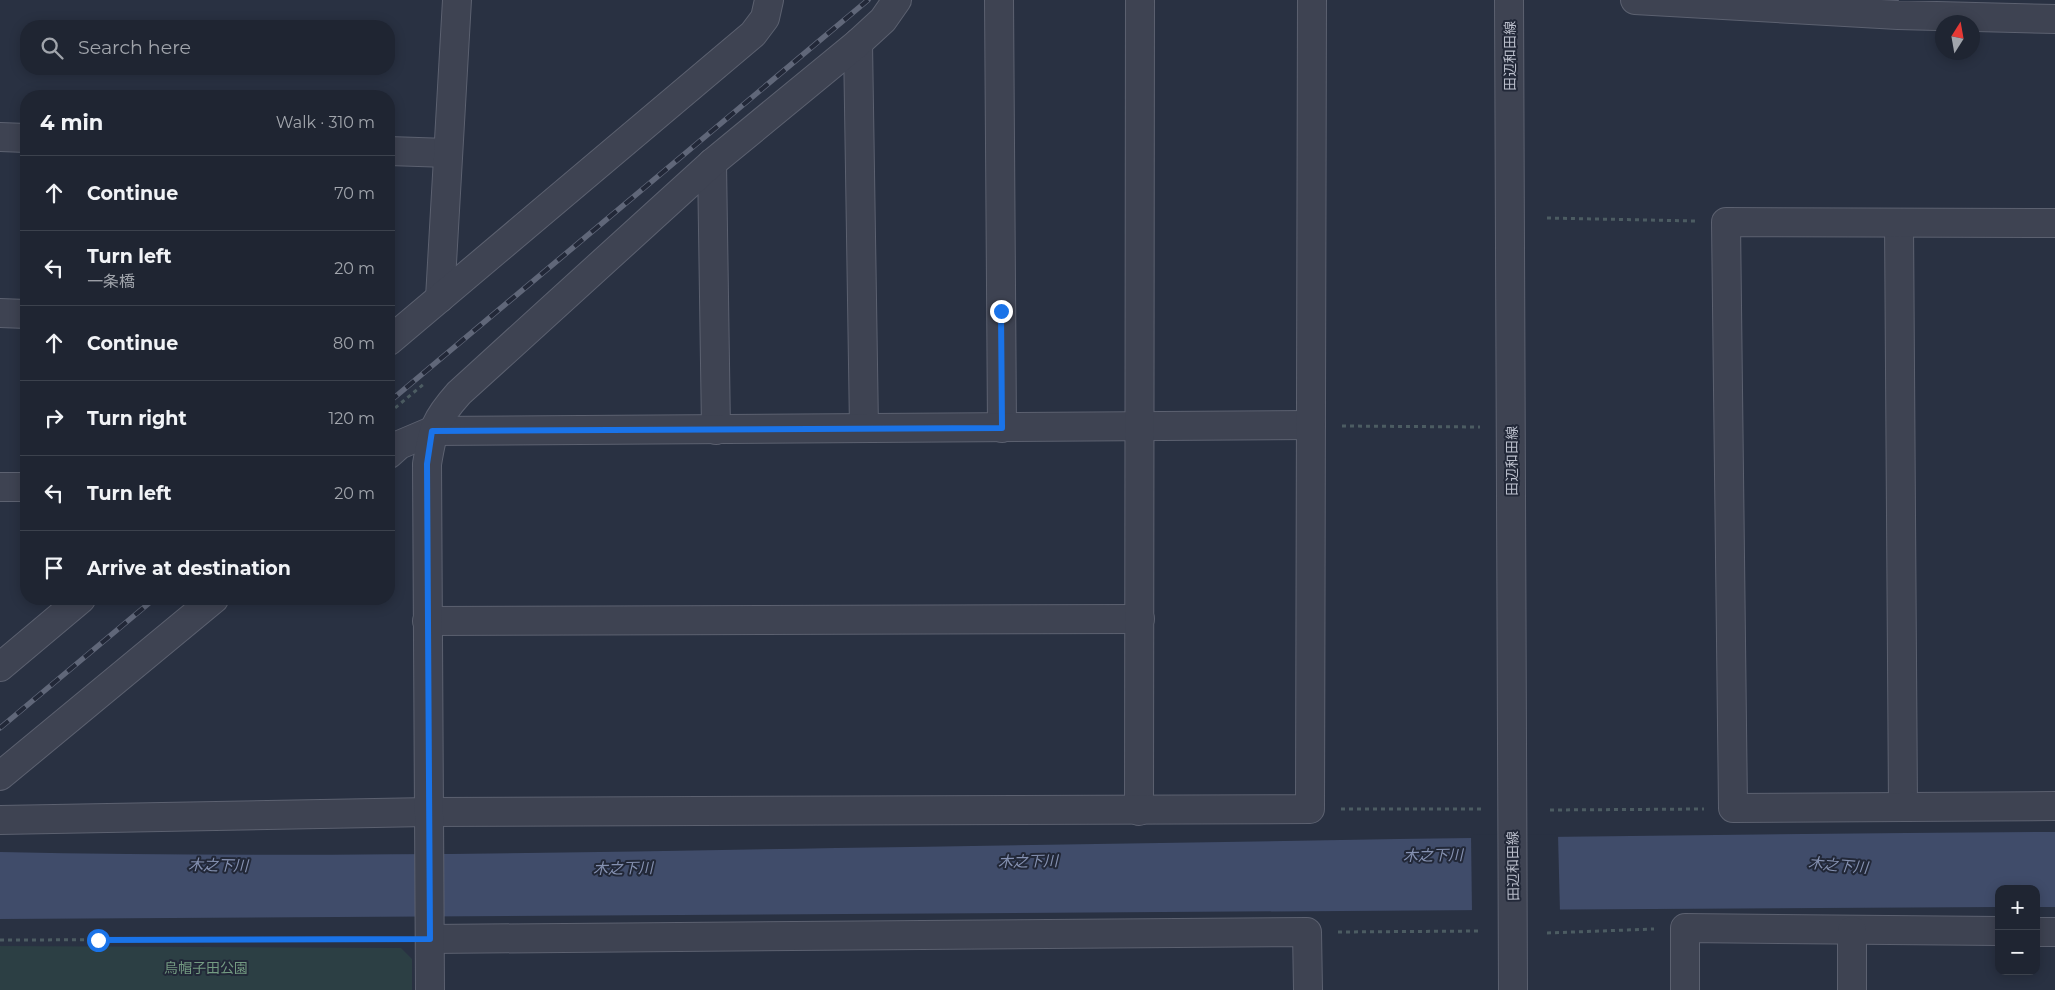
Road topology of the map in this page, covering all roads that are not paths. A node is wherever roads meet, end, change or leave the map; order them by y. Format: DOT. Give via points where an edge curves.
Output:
graph roads {
  1 [pos="457,0"];
  2 [pos="769,0"];
  3 [pos="897,0"];
  4 [pos="999,0"];
  5 [pos="1140,0"];
  6 [pos="1312,0"];
  7 [pos="1509,0"];
  8 [pos="1635,0"];
  9 [pos="2055,19"];
  10 [pos="858,44"];
  11 [pos="0,137"];
  12 [pos="20,138"];
  13 [pos="395,151"];
  14 [pos="448,154"];
  15 [pos="712,163"];
  16 [pos="1899,223"];
  17 [pos="2055,223"];
  18 [pos="440,298"];
  19 [pos="0,313"];
  20 [pos="20,314"];
  21 [pos="395,331"];
  22 [pos="1311,425"];
  23 [pos="1140,427"];
  24 [pos="864,428"];
  25 [pos="1002,428"];
  26 [pos="716,430"];
  27 [pos="432,431"];
  28 [pos="395,449"];
  29 [pos="0,487"];
  30 [pos="20,488"];
  31 [pos="72,605"];
  32 [pos="207,605"];
  33 [pos="1140,619"];
  34 [pos="427,621"];
  35 [pos="13,646"];
  36 [pos="0,667"];
  37 [pos="0,776"];
  38 [pos="2055,806"];
  39 [pos="1903,807"];
  40 [pos="1139,811"];
  41 [pos="0,820"];
  42 [pos="428,820"];
  43 [pos="1852,931"];
  44 [pos="1995,931"];
  45 [pos="430,932"];
  46 [pos="2040,932"];
  47 [pos="2055,932"];
  48 [pos="430,990"];
  49 [pos="1308,990"];
  50 [pos="1513,990"];
  51 [pos="1685,990"];
  52 [pos="1852,990"];
  1 -- 14 [label="street"];
  2 -- 18 [label="street" via="766,18 753,34"];
  3 -- 10 [label="street" via="883,20"];
  4 -- 25 [label="street"];
  5 -- 23 [label="street"];
  6 -- 22 [label="street"];
  7 -- 50 [label="street, 田辺和田線"];
  8 -- 9 [label="street" via="1898,15"];
  10 -- 15 [label="street"];
  10 -- 24 [label="street"];
  11 -- 12 [label="street"];
  13 -- 14 [label="street"];
  14 -- 18 [label="street"];
  15 -- 26 [label="street"];
  15 -- 27 [label="street" via="459,393 442,412"];
  16 -- 17 [label="street"];
  16 -- 39 [label="street"];
  16 -- 39 [label="street" via="1726,222 1733,808"];
  18 -- 21 [label="street"];
  19 -- 20 [label="street"];
  22 -- 23 [label="street"];
  22 -- 40 [label="street" via="1310,809"];
  23 -- 25 [label="street"];
  23 -- 33 [label="street"];
  24 -- 25 [label="street"];
  24 -- 26 [label="street"];
  26 -- 27 [label="street"];
  27 -- 28 [label="street"];
  27 -- 34 [label="street" via="427,464"];
  29 -- 30 [label="street"];
  31 -- 35 [label="street"];
  32 -- 37 [label="street"];
  33 -- 34 [label="street"];
  33 -- 40 [label="street"];
  34 -- 42 [label="street"];
  35 -- 36 [label="street"];
  38 -- 39 [label="street"];
  40 -- 42 [label="street"];
  41 -- 42 [label="street"];
  42 -- 45 [label="street"];
  43 -- 44 [label="street"];
  43 -- 51 [label="street" via="1685,928"];
  43 -- 52 [label="street"];
  45 -- 48 [label="street"];
  45 -- 49 [label="street" via="1307,932"];
  46 -- 47 [label="street"];
}
